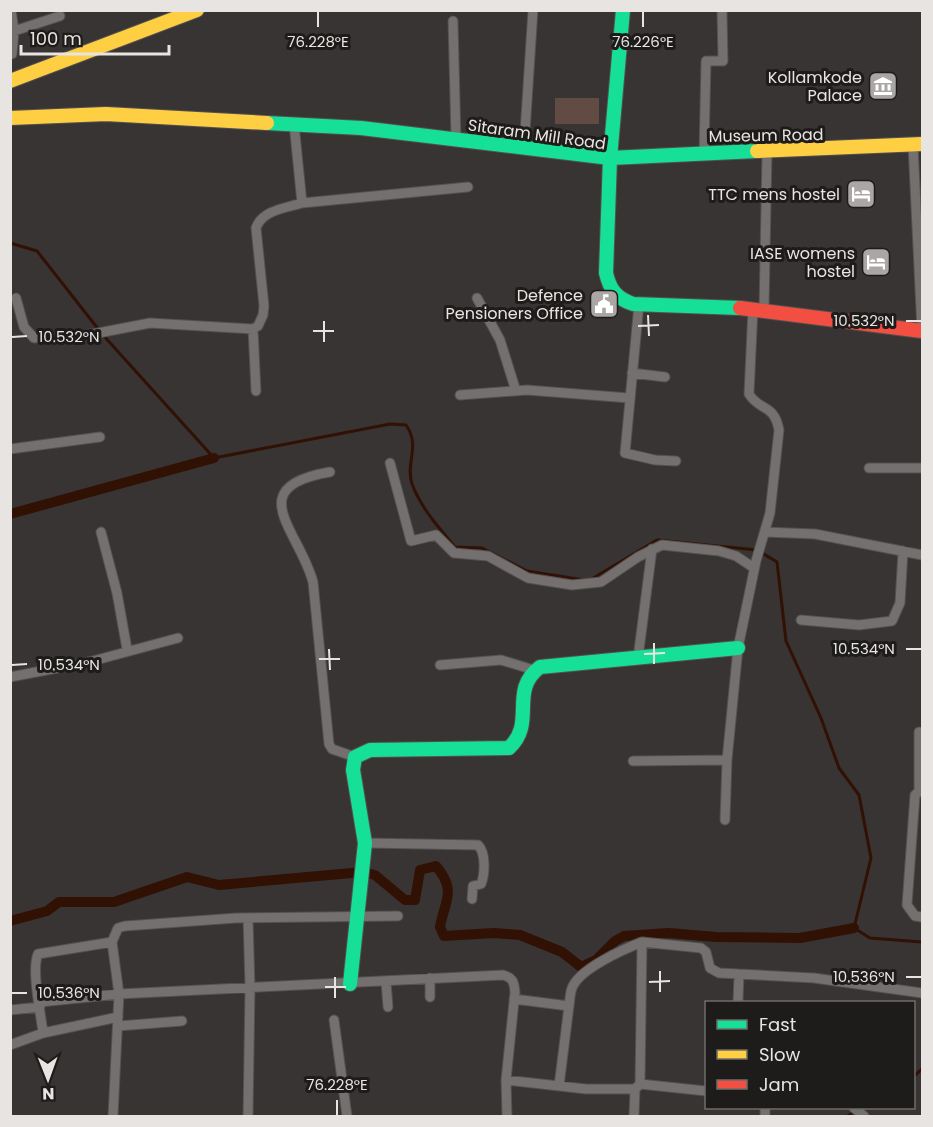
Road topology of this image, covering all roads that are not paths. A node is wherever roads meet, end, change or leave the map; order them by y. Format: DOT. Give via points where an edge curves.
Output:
graph roads {
  1 [pos="10,10"];
  2 [pos="197,10"];
  3 [pos="533,10"];
  4 [pos="623,10"];
  5 [pos="722,10"];
  6 [pos="60,16"];
  7 [pos="453,21"];
  8 [pos="13,33"];
  9 [pos="12,54"];
  10 [pos="10,81"];
  11 [pos="10,118"];
  12 [pos="294,124"];
  13 [pos="456,139"];
  14 [pos="918,145"];
  15 [pos="524,147"];
  16 [pos="704,152"];
  17 [pos="767,153"];
  18 [pos="610,158"];
  19 [pos="468,187"];
  20 [pos="302,203"];
  21 [pos="16,298"];
  22 [pos="477,298"];
  23 [pos="639,304"];
  24 [pos="758,309"];
  25 [pos="253,328"];
  26 [pos="922,331"];
  27 [pos="632,373"];
  28 [pos="665,377"];
  29 [pos="256,391"];
  30 [pos="516,391"];
  31 [pos="460,395"];
  32 [pos="629,398"];
  33 [pos="100,437"];
  34 [pos="10,449"];
  35 [pos="676,461"];
  36 [pos="390,463"];
  37 [pos="869,468"];
  38 [pos="922,468"];
  39 [pos="330,472"];
  40 [pos="101,532"];
  41 [pos="765,532"];
  42 [pos="652,549"];
  43 [pos="903,551"];
  44 [pos="922,555"];
  45 [pos="755,565"];
  46 [pos="801,620"];
  47 [pos="178,638"];
  48 [pos="738,648"];
  49 [pos="127,649"];
  50 [pos="638,658"];
  51 [pos="440,665"];
  52 [pos="534,670"];
  53 [pos="10,677"];
  54 [pos="919,732"];
  55 [pos="355,757"];
  56 [pos="727,760"];
  57 [pos="633,761"];
  58 [pos="921,789"];
  59 [pos="725,820"];
  60 [pos="365,843"];
  61 [pos="472,899"];
  62 [pos="398,916"];
  63 [pos="358,917"];
  64 [pos="922,917"];
  65 [pos="248,918"];
  66 [pos="112,942"];
  67 [pos="642,942"];
  68 [pos="739,974"];
  69 [pos="430,978"];
  70 [pos="386,982"];
  71 [pos="350,984"];
  72 [pos="250,987"];
  73 [pos="922,993"];
  74 [pos="119,994"];
  75 [pos="430,997"];
  76 [pos="514,999"];
  77 [pos="738,1001"];
  78 [pos="40,1005"];
  79 [pos="388,1006"];
  80 [pos="568,1006"];
  81 [pos="10,1010"];
  82 [pos="334,1020"];
  83 [pos="182,1021"];
  84 [pos="118,1022"];
  85 [pos="43,1033"];
  86 [pos="10,1045"];
  87 [pos="506,1080"];
  88 [pos="559,1086"];
  89 [pos="638,1086"];
  90 [pos="705,1091"];
  91 [pos="113,1116"];
  92 [pos="248,1116"];
  93 [pos="346,1116"];
  94 [pos="507,1116"];
  95 [pos="634,1116"];
  1 -- 8 [label="street"];
  2 -- 10 [label="main road"];
  3 -- 15 [label="street"];
  4 -- 18 [label="main road"];
  5 -- 16 [label="street" via="723,61 706,61"];
  6 -- 8 [label="street"];
  7 -- 13 [label="street"];
  8 -- 9 [label="street"];
  11 -- 12 [label="main road, Sitaram Mill Road" via="106,114"];
  12 -- 13 [label="main road, Sitaram Mill Road"];
  12 -- 20 [label="street"];
  13 -- 15 [label="main road, Sitaram Mill Road"];
  14 -- 17 [label="main road, Museum Road"];
  14 -- 26 [label="street"];
  15 -- 18 [label="main road, Sitaram Mill Road"];
  16 -- 17 [label="main road, Museum Road"];
  16 -- 18 [label="main road, Museum Road"];
  17 -- 24 [label="street"];
  18 -- 23 [label="main road, Sitaram Mill Road" via="606,273 616,298"];
  19 -- 20 [label="street"];
  20 -- 25 [label="street" via="269,213 258,222 263,315 261,323"];
  21 -- 25 [label="street" via="24,327 34,338 167,323"];
  22 -- 30 [label="street" via="500,340"];
  23 -- 24 [label="main road, Sitaram Mill Road"];
  23 -- 27 [label="street"];
  24 -- 26 [label="main road, Sitaram Mill Road"];
  24 -- 41 [label="street" via="749,394 772,410 779,430"];
  25 -- 29 [label="street"];
  27 -- 28 [label="street"];
  27 -- 32 [label="street"];
  30 -- 31 [label="street"];
  30 -- 32 [label="street" via="582,392"];
  32 -- 35 [label="street" via="625,453"];
  33 -- 34 [label="street"];
  36 -- 42 [label="street" via="413,542 436,535 454,553 488,556 528,578 572,585 601,582"];
  37 -- 38 [label="street"];
  39 -- 55 [label="street" via="294,481 280,504 313,582 329,744 332,749"];
  40 -- 49 [label="street"];
  41 -- 43 [label="street" via="815,534"];
  41 -- 45 [label="street"];
  42 -- 45 [label="street" via="673,544 719,551"];
  42 -- 50 [label="street"];
  43 -- 44 [label="street"];
  43 -- 46 [label="street" via="900,603 892,621 859,625"];
  45 -- 48 [label="street"];
  47 -- 49 [label="street"];
  48 -- 50 [label="main road"];
  48 -- 56 [label="street"];
  49 -- 53 [label="street" via="89,662"];
  50 -- 52 [label="main road"];
  51 -- 52 [label="street" via="501,660"];
  52 -- 55 [label="main road" via="523,686 523,729 519,741 509,748 370,750"];
  54 -- 58 [label="street"];
  55 -- 60 [label="main road" via="353,770"];
  56 -- 57 [label="street"];
  56 -- 59 [label="street"];
  58 -- 64 [label="street" via="915,795 907,905 915,916"];
  60 -- 61 [label="street" via="478,845 483,852 483,876 481,884 473,886"];
  60 -- 63 [label="main road"];
  62 -- 63 [label="street"];
  63 -- 65 [label="street"];
  63 -- 71 [label="main road"];
  65 -- 66 [label="street" via="125,926 118,928"];
  65 -- 72 [label="street"];
  66 -- 74 [label="street"];
  66 -- 78 [label="street" via="38,954"];
  67 -- 68 [label="street" via="701,948 713,972"];
  67 -- 80 [label="street" via="582,975 572,988"];
  67 -- 89 [label="street"];
  68 -- 73 [label="street" via="814,978"];
  68 -- 77 [label="street"];
  69 -- 70 [label="street"];
  69 -- 75 [label="street"];
  69 -- 76 [label="street" via="503,975 514,982"];
  70 -- 71 [label="street"];
  70 -- 79 [label="street"];
  71 -- 72 [label="street"];
  72 -- 74 [label="street"];
  72 -- 92 [label="street"];
  74 -- 78 [label="street"];
  74 -- 84 [label="street"];
  76 -- 80 [label="street"];
  76 -- 87 [label="street"];
  78 -- 81 [label="street"];
  78 -- 85 [label="street"];
  80 -- 88 [label="street"];
  82 -- 93 [label="street"];
  83 -- 84 [label="street"];
  84 -- 85 [label="street"];
  84 -- 91 [label="street"];
  85 -- 86 [label="street"];
  87 -- 88 [label="street"];
  87 -- 94 [label="street"];
  88 -- 89 [label="street"];
  89 -- 90 [label="street"];
  89 -- 95 [label="street"];
}
